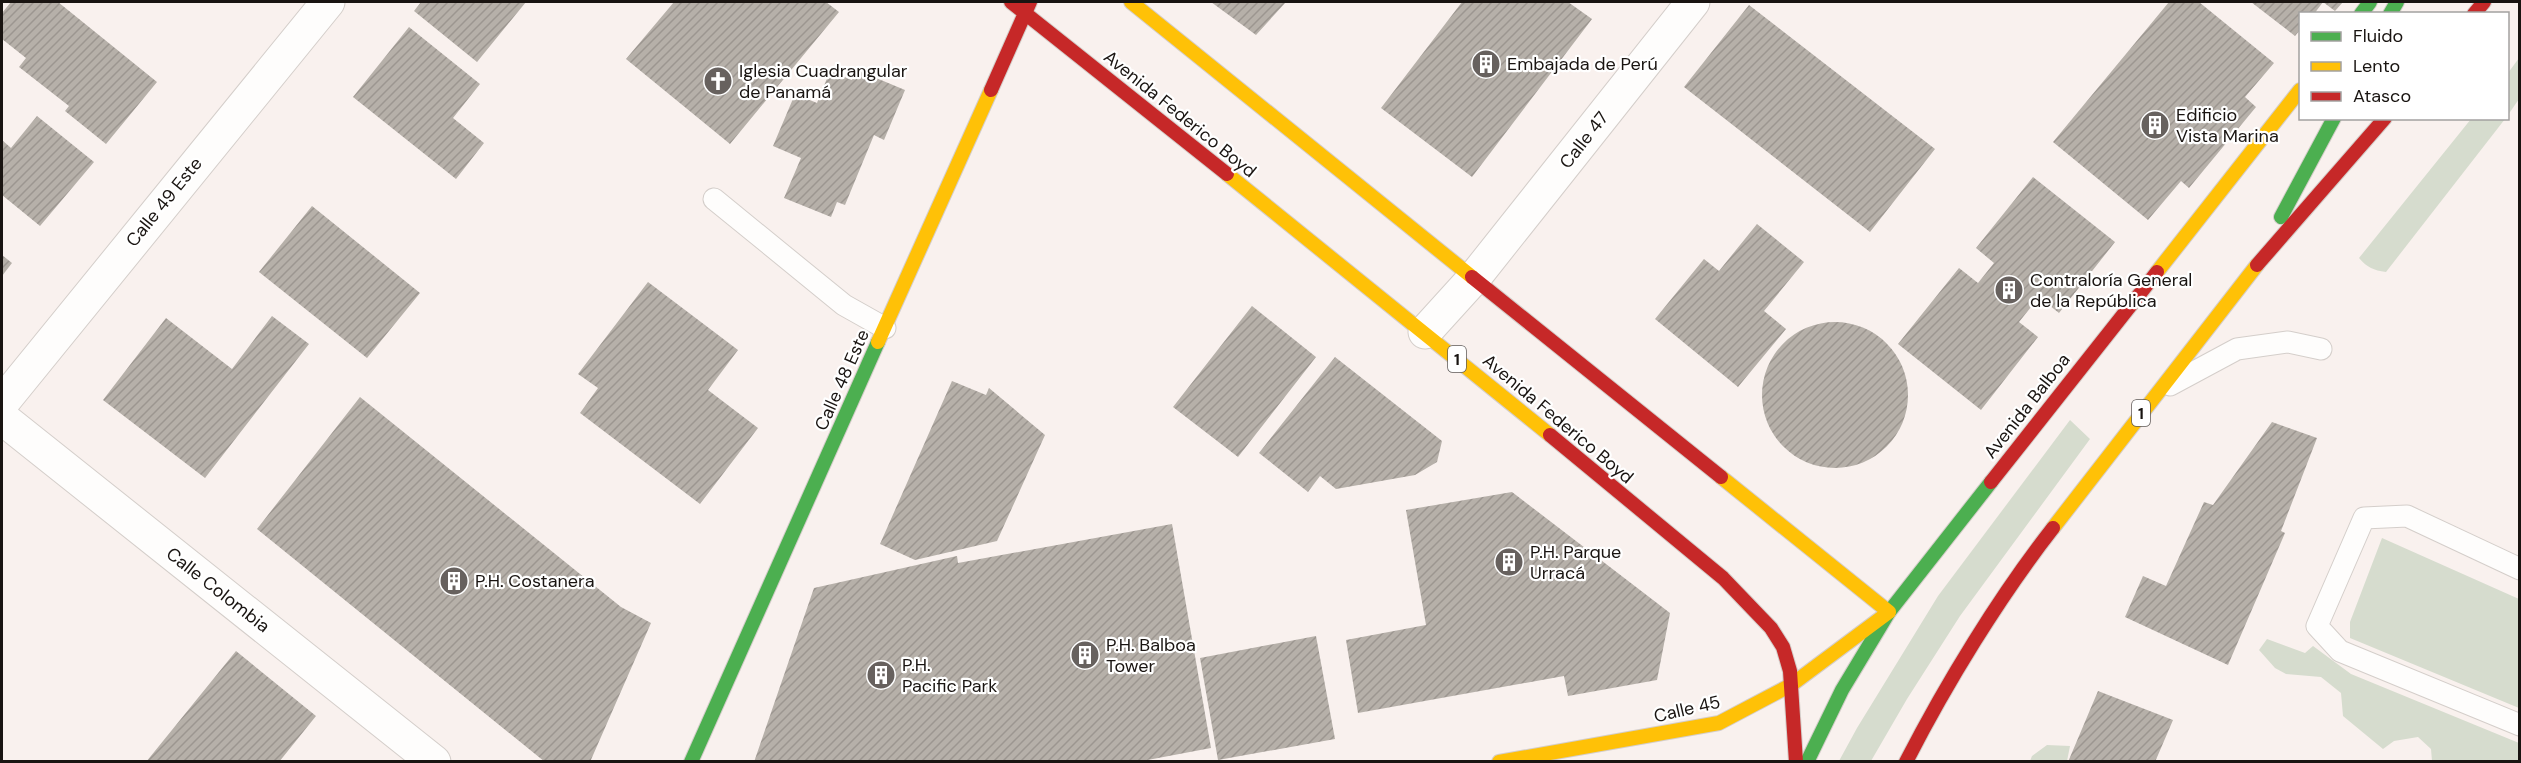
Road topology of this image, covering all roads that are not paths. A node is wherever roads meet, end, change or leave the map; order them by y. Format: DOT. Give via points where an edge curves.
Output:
graph roads {
  1 [pos="328,2"];
  2 [pos="1011,2"];
  3 [pos="1131,2"];
  4 [pos="1693,2"];
  5 [pos="1028,7"];
  6 [pos="2299,93"];
  7 [pos="2333,120"];
  8 [pos="2383,120"];
  9 [pos="714,199"];
  10 [pos="2254,268"];
  11 [pos="1474,278"];
  12 [pos="885,328"];
  13 [pos="1425,332"];
  14 [pos="2321,349"];
  15 [pos="2158,391"];
  16 [pos="2,403"];
  17 [pos="2,418"];
  18 [pos="2520,570"];
  19 [pos="1889,612"];
  20 [pos="1791,685"];
  21 [pos="2520,725"];
  22 [pos="434,762"];
  23 [pos="692,762"];
  24 [pos="1499,762"];
  25 [pos="1796,762"];
  26 [pos="1807,762"];
  27 [pos="1906,762"];
  1 -- 16 [label="street, Calle 49 Este"];
  2 -- 5 [label="main road, Avenida Federico Boyd / 1"];
  3 -- 11 [label="main road"];
  4 -- 11 [label="street, Calle 47"];
  5 -- 12 [label="main road, Calle 48 Este"];
  5 -- 13 [label="main road, Avenida Federico Boyd / 1"];
  6 -- 19 [label="main road, Avenida Balboa"];
  7 -- 10 [label="main road"];
  8 -- 10 [label="main road, 1"];
  9 -- 12 [label="lane" via="844,305"];
  10 -- 15 [label="main road, 1"];
  11 -- 13 [label="street, Calle 47"];
  11 -- 19 [label="main road"];
  12 -- 23 [label="main road, Calle 48 Este"];
  13 -- 20 [label="main road, Avenida Federico Boyd / 1" via="1758,611 1784,649"];
  14 -- 15 [label="lane" via="2289,342 2237,349"];
  15 -- 27 [label="main road, 1" via="2049,533 1995,611 1923,727"];
  17 -- 22 [label="street, Calle Colombia"];
  18 -- 21 [label="lane" via="2407,516 2364,518 2317,626 2340,651"];
  19 -- 20 [label="main road, Calle 45"];
  19 -- 26 [label="main road, Avenida Balboa" via="1842,690"];
  20 -- 24 [label="main road, Calle 45" via="1719,723"];
  20 -- 25 [label="main road, Avenida Federico Boyd / 1"];
}
